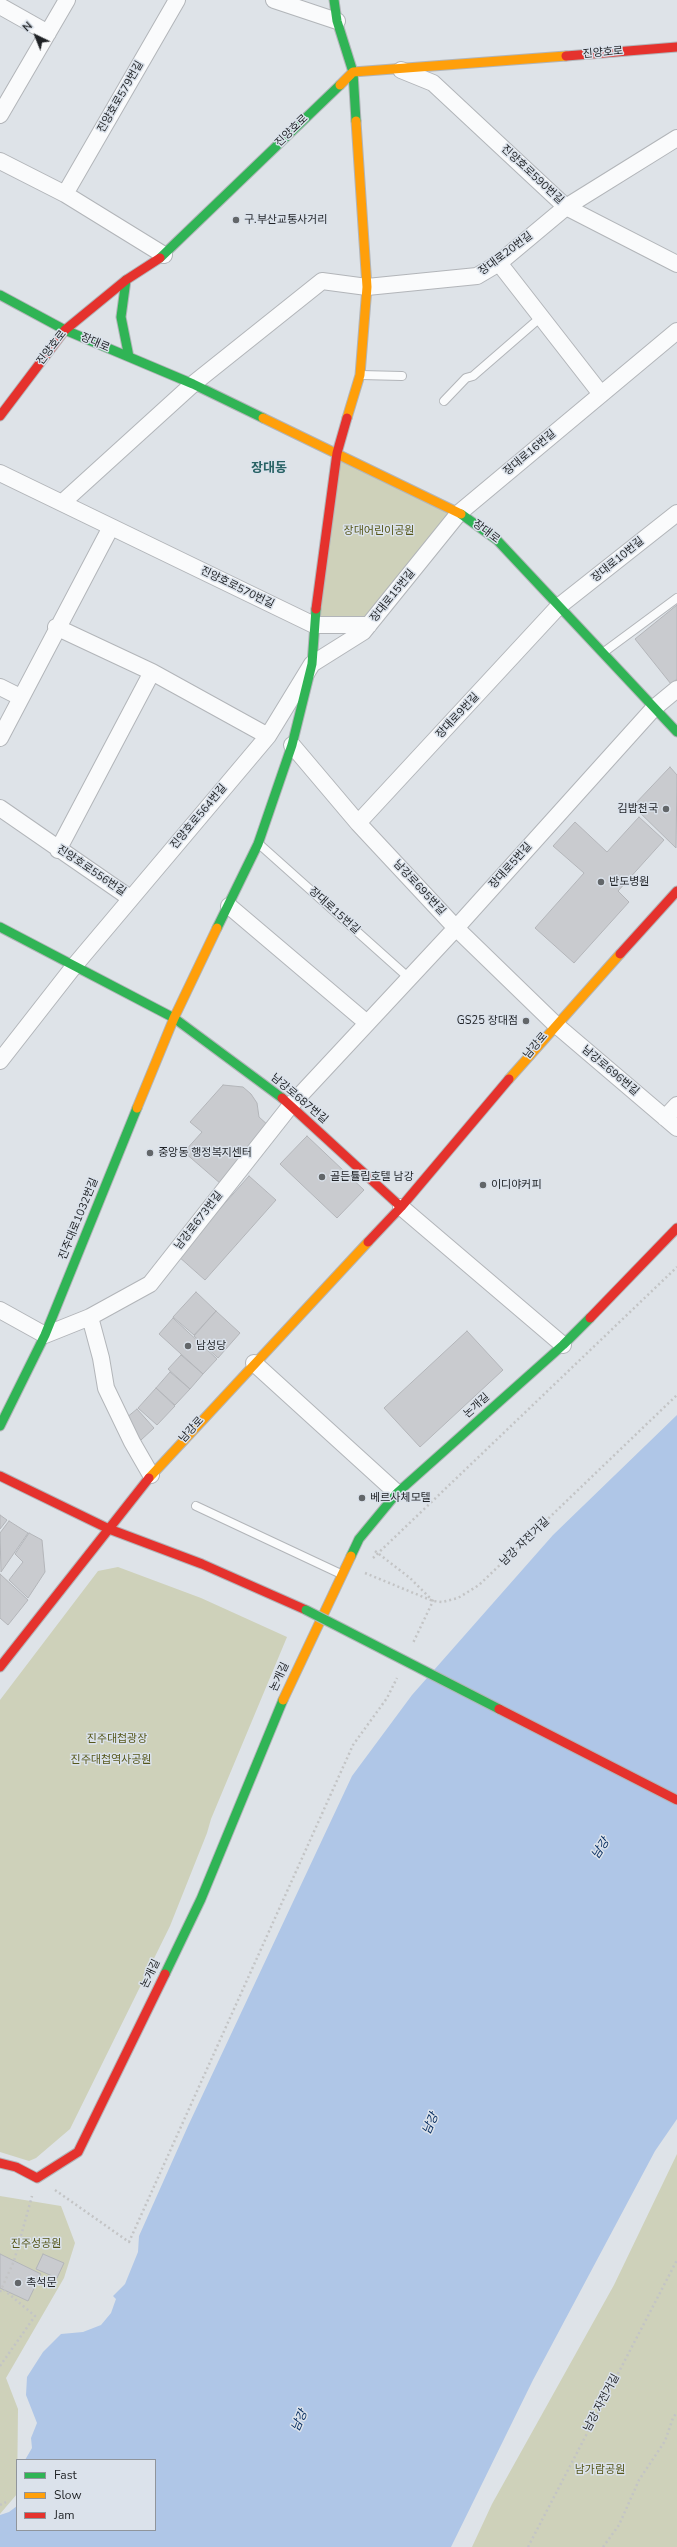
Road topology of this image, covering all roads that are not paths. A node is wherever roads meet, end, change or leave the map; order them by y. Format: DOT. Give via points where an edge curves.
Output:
graph roads {
  1 [pos="67,0"];
  2 [pos="177,0"];
  3 [pos="274,0"];
  4 [pos="334,0"];
  5 [pos="0,6"];
  6 [pos="337,20"];
  7 [pos="48,33"];
  8 [pos="677,47"];
  9 [pos="400,69"];
  10 [pos="353,72"];
  11 [pos="0,116"];
  12 [pos="677,138"];
  13 [pos="0,160"];
  14 [pos="65,194"];
  15 [pos="566,207"];
  16 [pos="164,255"];
  17 [pos="499,262"];
  18 [pos="677,264"];
  19 [pos="126,280"];
  20 [pos="367,287"];
  21 [pos="0,295"];
  22 [pos="541,317"];
  23 [pos="65,330"];
  24 [pos="677,330"];
  25 [pos="130,357"];
  26 [pos="360,375"];
  27 [pos="402,376"];
  28 [pos="193,384"];
  29 [pos="601,394"];
  30 [pos="444,401"];
  31 [pos="0,416"];
  32 [pos="337,453"];
  33 [pos="0,472"];
  34 [pos="63,502"];
  35 [pos="677,512"];
  36 [pos="459,513"];
  37 [pos="111,526"];
  38 [pos="677,598"];
  39 [pos="558,607"];
  40 [pos="314,625"];
  41 [pos="369,625"];
  42 [pos="56,627"];
  43 [pos="604,652"];
  44 [pos="312,664"];
  45 [pos="152,672"];
  46 [pos="0,687"];
  47 [pos="677,689"];
  48 [pos="20,697"];
  49 [pos="654,708"];
  50 [pos="677,732"];
  51 [pos="268,736"];
  52 [pos="0,738"];
  53 [pos="292,745"];
  54 [pos="0,808"];
  55 [pos="358,824"];
  56 [pos="258,844"];
  57 [pos="58,850"];
  58 [pos="677,891"];
  59 [pos="130,898"];
  60 [pos="229,906"];
  61 [pos="0,927"];
  62 [pos="456,928"];
  63 [pos="74,965"];
  64 [pos="409,978"];
  65 [pos="174,1018"];
  66 [pos="367,1023"];
  67 [pos="555,1024"];
  68 [pos="0,1061"];
  69 [pos="677,1105"];
  70 [pos="291,1106"];
  71 [pos="671,1123"];
  72 [pos="401,1207"];
  73 [pos="677,1228"];
  74 [pos="0,1310"];
  75 [pos="90,1317"];
  76 [pos="45,1335"];
  77 [pos="563,1345"];
  78 [pos="254,1363"];
  79 [pos="0,1426"];
  80 [pos="152,1475"];
  81 [pos="0,1476"];
  82 [pos="397,1493"];
  83 [pos="196,1506"];
  84 [pos="109,1529"];
  85 [pos="341,1574"];
  86 [pos="0,1667"];
  87 [pos="677,1800"];
  88 [pos="0,2163"];
  1 -- 7 [label="street"];
  2 -- 14 [label="street, 진양호로579번길"];
  3 -- 6 [label="street"];
  4 -- 6 [label="street"];
  5 -- 7 [label="street"];
  6 -- 10 [label="street"];
  7 -- 11 [label="street"];
  8 -- 9 [label="street, 진양호로"];
  9 -- 10 [label="street, 진양호로"];
  9 -- 15 [label="street, 진양호로590번길" via="433,83"];
  10 -- 16 [label="street, 진양호로"];
  10 -- 20 [label="street"];
  12 -- 15 [label="street"];
  13 -- 14 [label="street"];
  14 -- 16 [label="street"];
  15 -- 17 [label="street, 장대로20번길"];
  15 -- 18 [label="street, 진양호로590번길"];
  16 -- 19 [label="street, 진양호로"];
  17 -- 20 [label="street, 장대로20번길" via="477,276"];
  17 -- 22 [label="street"];
  19 -- 23 [label="street, 진양호로"];
  19 -- 25 [label="street" via="121,317"];
  20 -- 26 [label="street"];
  20 -- 28 [label="street" via="322,281"];
  21 -- 23 [label="street, 장대로"];
  22 -- 29 [label="street"];
  22 -- 30 [label="lane" via="473,376 466,378"];
  23 -- 25 [label="street, 장대로"];
  23 -- 31 [label="street, 진양호로"];
  24 -- 29 [label="street, 장대로16번길"];
  25 -- 28 [label="street, 장대로"];
  26 -- 27 [label="lane"];
  26 -- 32 [label="street"];
  28 -- 32 [label="street, 장대로"];
  28 -- 34 [label="street"];
  29 -- 36 [label="street, 장대로16번길"];
  32 -- 36 [label="street, 장대로"];
  32 -- 40 [label="street"];
  33 -- 34 [label="street, 진양호로570번길"];
  34 -- 37 [label="street, 진양호로570번길"];
  35 -- 39 [label="street, 장대로10번길"];
  36 -- 39 [label="street, 장대로" via="497,540"];
  36 -- 41 [label="street, 장대로15번길"];
  37 -- 40 [label="street, 진양호로570번길"];
  37 -- 42 [label="street"];
  38 -- 43 [label="lane"];
  39 -- 43 [label="street, 장대로"];
  39 -- 55 [label="street, 장대로9번길"];
  40 -- 41 [label="street, 진양호로570번길"];
  40 -- 44 [label="street"];
  41 -- 44 [label="street, 장대로15번길" via="363,632"];
  42 -- 45 [label="street"];
  42 -- 48 [label="street"];
  43 -- 49 [label="street, 장대로"];
  44 -- 51 [label="street, 진양호로564번길"];
  44 -- 53 [label="street"];
  45 -- 51 [label="street"];
  45 -- 57 [label="street"];
  46 -- 48 [label="street"];
  47 -- 49 [label="street, 장대로5번길"];
  48 -- 52 [label="street"];
  49 -- 50 [label="street, 장대로"];
  49 -- 62 [label="street, 장대로5번길"];
  51 -- 59 [label="street, 진양호로564번길"];
  53 -- 55 [label="street, 남강로695번길"];
  53 -- 56 [label="street"];
  54 -- 57 [label="street, 진양호로556번길"];
  55 -- 62 [label="street, 남강로695번길"];
  56 -- 60 [label="street"];
  56 -- 64 [label="lane, 장대로15번길"];
  57 -- 59 [label="street, 진양호로556번길"];
  58 -- 67 [label="street, 남강로"];
  59 -- 63 [label="street, 진양호로556번길"];
  60 -- 65 [label="street"];
  60 -- 66 [label="street"];
  61 -- 63 [label="street"];
  62 -- 64 [label="street, 장대로5번길"];
  62 -- 67 [label="street, 남강로695번길"];
  63 -- 65 [label="street"];
  63 -- 68 [label="street, 진양호로556번길"];
  64 -- 66 [label="street, 장대로5번길"];
  65 -- 70 [label="street, 남강로687번길"];
  65 -- 76 [label="street, 진주대로1032번길"];
  66 -- 70 [label="street, 장대로5번길"];
  67 -- 71 [label="street, 남강로696번길"];
  67 -- 72 [label="street, 남강로"];
  69 -- 71 [label="street, 남강로696번길"];
  70 -- 72 [label="street, 남강로687번길"];
  70 -- 75 [label="street, 남강로673번길" via="150,1284"];
  72 -- 77 [label="street"];
  72 -- 78 [label="street, 남강로"];
  73 -- 77 [label="street, 논개길"];
  74 -- 76 [label="street"];
  75 -- 76 [label="street, 남강로673번길"];
  75 -- 80 [label="street" via="106,1388 132,1442"];
  76 -- 79 [label="street, 진주대로1032번길"];
  77 -- 82 [label="street, 논개길"];
  78 -- 80 [label="street, 남강로"];
  78 -- 82 [label="street"];
  80 -- 84 [label="street, 남강로"];
  81 -- 84 [label="street"];
  82 -- 85 [label="street, 논개길" via="359,1539"];
  83 -- 85 [label="lane"];
  84 -- 86 [label="street, 남강로"];
  84 -- 87 [label="street, bridge" via="202,1564 306,1610"];
  85 -- 88 [label="street, 논개길" via="284,1697 201,1899 78,2152 37,2178 16,2167"];
}
